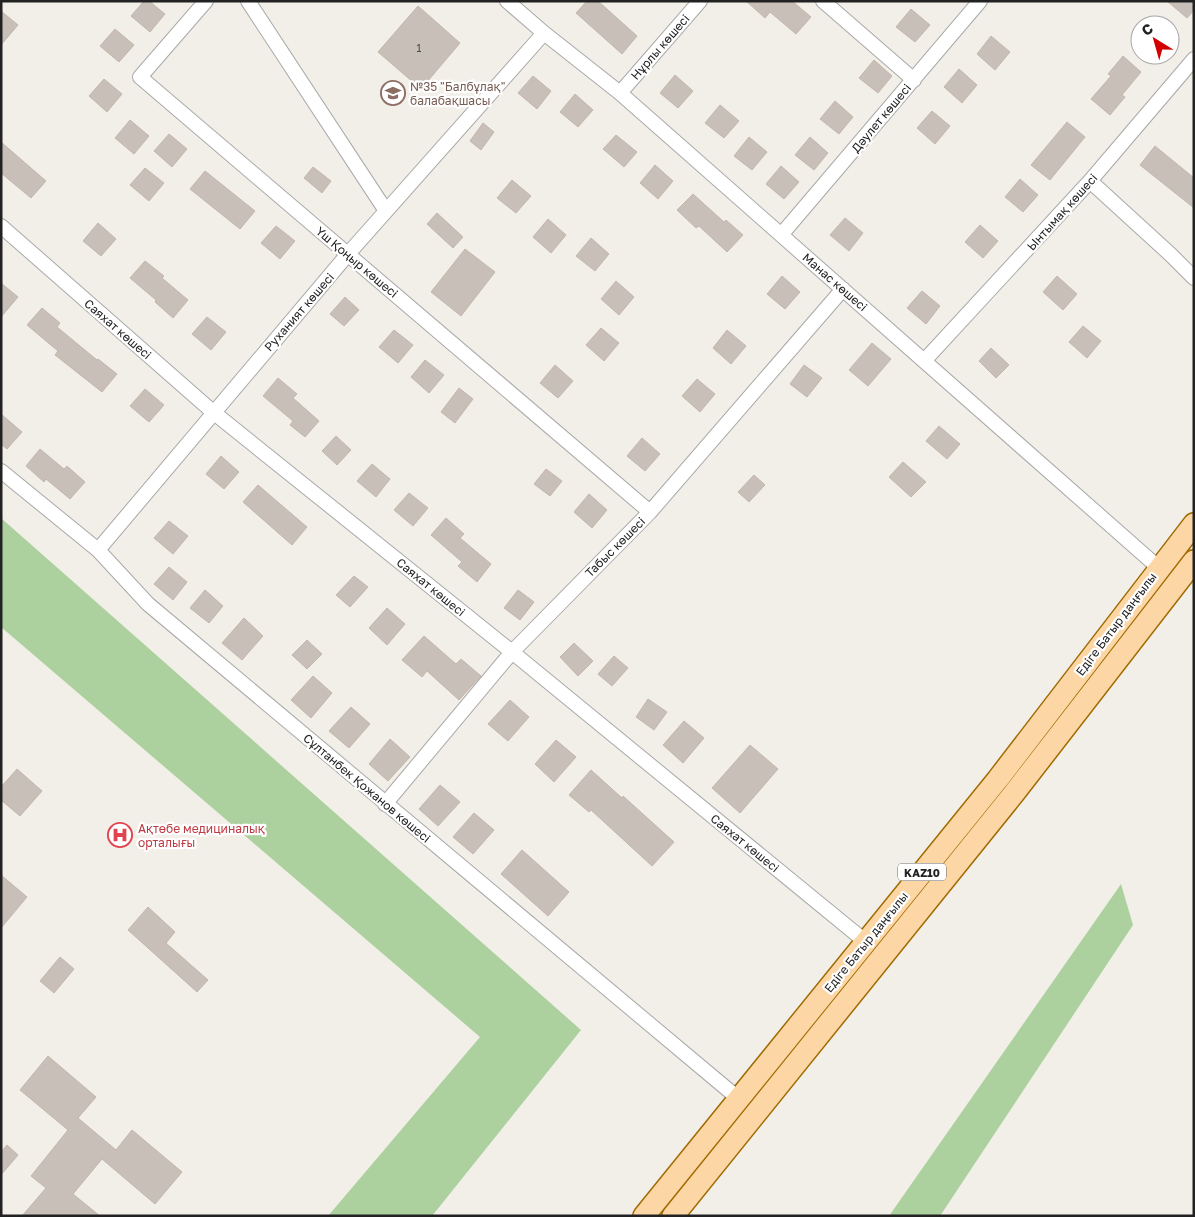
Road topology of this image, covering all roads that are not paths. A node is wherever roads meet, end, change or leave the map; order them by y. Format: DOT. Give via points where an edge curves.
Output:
graph roads {
  1 [pos="206,1"];
  2 [pos="248,1"];
  3 [pos="507,1"];
  4 [pos="700,1"];
  5 [pos="823,1"];
  6 [pos="980,1"];
  7 [pos="544,33"];
  8 [pos="1194,59"];
  9 [pos="914,80"];
  10 [pos="620,93"];
  11 [pos="1090,182"];
  12 [pos="386,211"];
  13 [pos="1,226"];
  14 [pos="781,235"];
  15 [pos="348,254"];
  16 [pos="1194,278"];
  17 [pos="843,289"];
  18 [pos="924,361"];
  19 [pos="214,412"];
  20 [pos="1,471"];
  21 [pos="650,512"];
  22 [pos="1194,524"];
  23 [pos="98,550"];
  24 [pos="1194,561"];
  25 [pos="1159,568"];
  26 [pos="512,652"];
  27 [pos="385,804"];
  28 [pos="866,942"];
  29 [pos="739,1099"];
  30 [pos="644,1216"];
  31 [pos="673,1216"];
  1 -- 15 [label="street, Үш Қоңыр көшесі" via="140,77"];
  2 -- 12 [label="street"];
  3 -- 7 [label="street, Манас көшесі"];
  4 -- 10 [label="street, Нұрлы көшесі"];
  5 -- 9 [label="street"];
  6 -- 9 [label="street, Дәулет көшесі"];
  7 -- 10 [label="street, Манас көшесі"];
  7 -- 12 [label="street, Руханият көшесі"];
  8 -- 11 [label="street, Ынтымақ көшесі"];
  9 -- 14 [label="street, Дәулет көшесі"];
  10 -- 14 [label="street, Манас көшесі"];
  11 -- 16 [label="street"];
  11 -- 18 [label="street, Ынтымақ көшесі"];
  12 -- 15 [label="street, Руханият көшесі"];
  13 -- 19 [label="street, Саяхат көшесі"];
  14 -- 17 [label="street, Манас көшесі"];
  15 -- 19 [label="street, Руханият көшесі"];
  15 -- 21 [label="street, Үш Қоңыр көшесі"];
  17 -- 18 [label="street, Манас көшесі"];
  17 -- 21 [label="street, Табыс көшесі"];
  18 -- 25 [label="street, Манас көшесі"];
  19 -- 23 [label="street, Руханият көшесі"];
  19 -- 26 [label="street, Саяхат көшесі"];
  20 -- 23 [label="street, Сұлтанбек Қожанов көшесі"];
  21 -- 26 [label="street, Табыс көшесі"];
  22 -- 25 [label="main road, Едіге Батыр даңғылы / KAZ10"];
  23 -- 27 [label="street, Сұлтанбек Қожанов көшесі" via="148,604"];
  24 -- 31 [label="main road, Едіге Батыр даңғылы / KAZ10" via="1009,800"];
  25 -- 28 [label="main road, Едіге Батыр даңғылы / KAZ10" via="998,779"];
  26 -- 27 [label="street, Табыс көшесі"];
  26 -- 28 [label="street, Саяхат көшесі"];
  27 -- 29 [label="street, Сұлтанбек Қожанов көшесі"];
  28 -- 29 [label="main road, Едіге Батыр даңғылы / KAZ10"];
  29 -- 30 [label="main road, Едіге Батыр даңғылы / KAZ10"];
}
